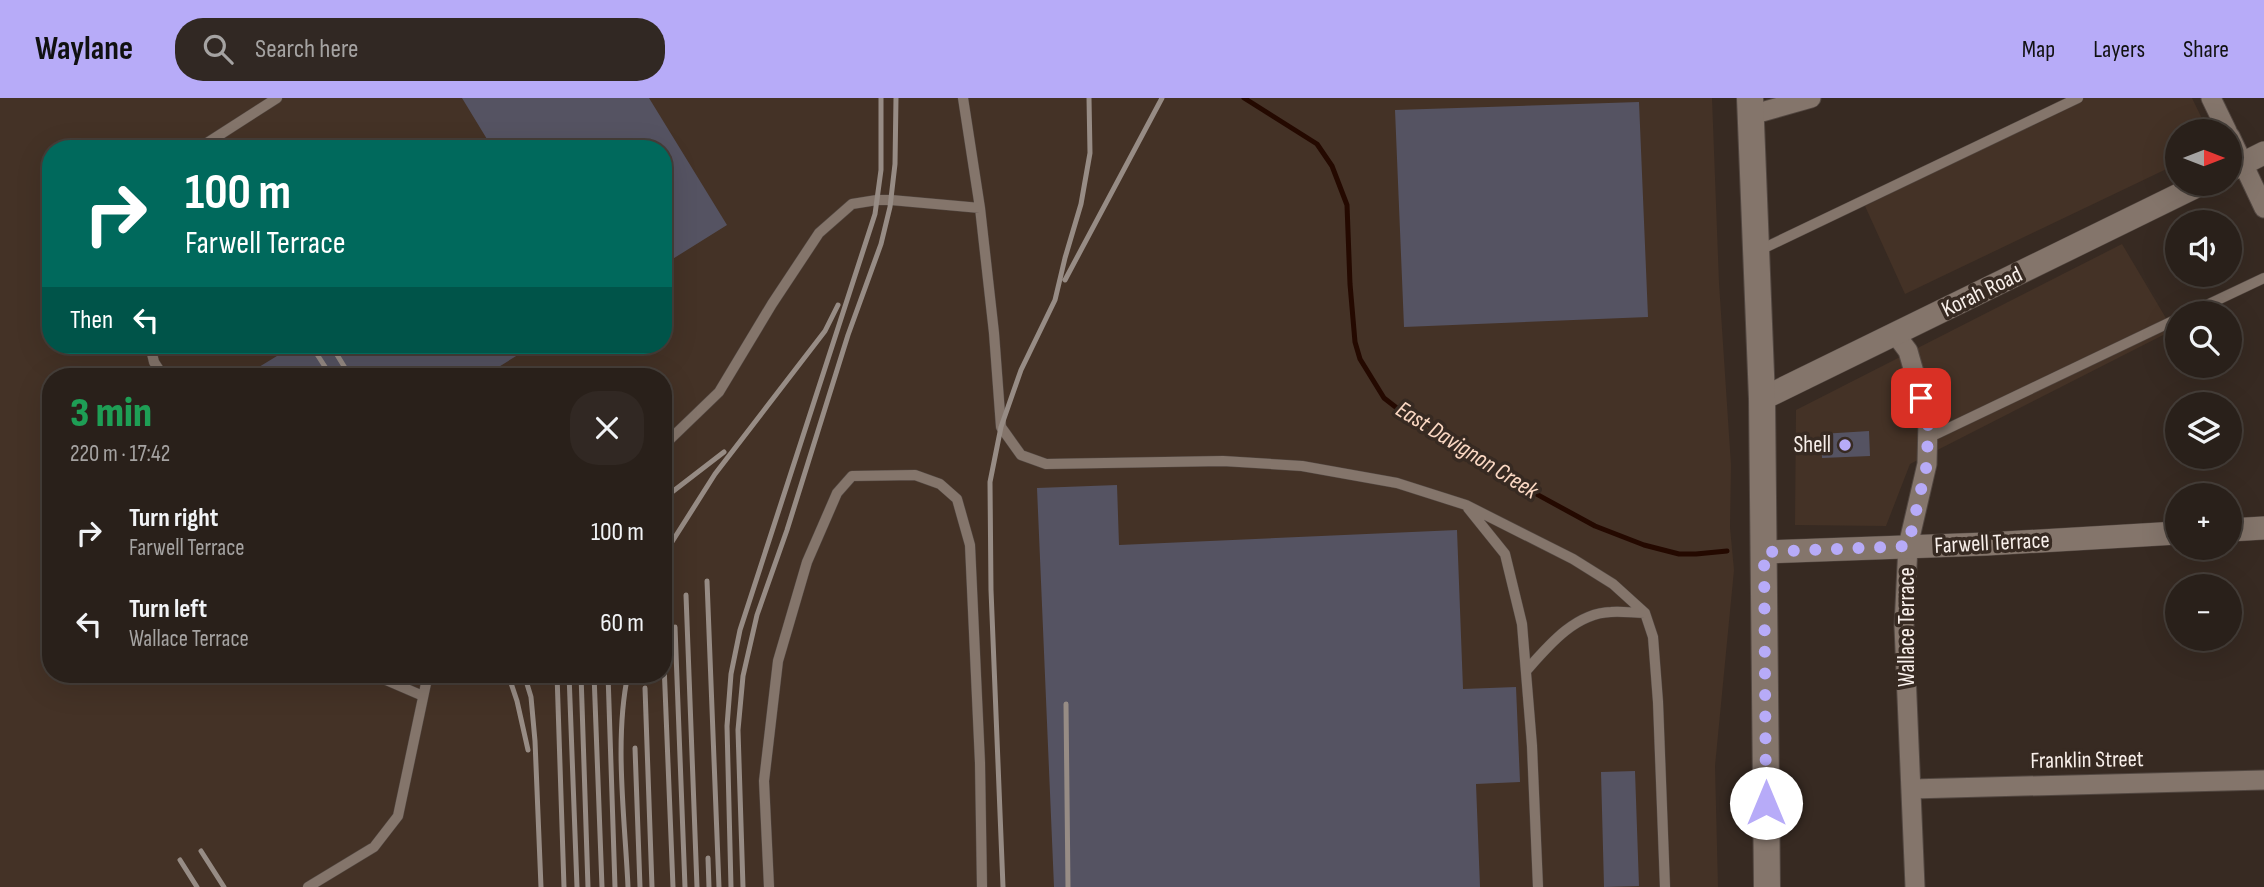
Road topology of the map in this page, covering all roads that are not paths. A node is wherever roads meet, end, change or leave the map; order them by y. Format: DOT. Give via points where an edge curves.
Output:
graph roads {
  1 [pos="277,98"];
  2 [pos="963,98"];
  3 [pos="1811,98"];
  4 [pos="2078,98"];
  5 [pos="2211,98"];
  6 [pos="1750,106"];
  7 [pos="2221,119"];
  8 [pos="212,140"];
  9 [pos="2264,153"];
  10 [pos="2242,163"];
  11 [pos="2242,175"];
  12 [pos="2177,196"];
  13 [pos="980,208"];
  14 [pos="2264,208"];
  15 [pos="1756,252"];
  16 [pos="2264,278"];
  17 [pos="2215,301"];
  18 [pos="2165,326"];
  19 [pos="1896,334"];
  20 [pos="1762,399"];
  21 [pos="672,437"];
  22 [pos="1927,438"];
  23 [pos="1466,505"];
  24 [pos="2264,528"];
  25 [pos="2242,529"];
  26 [pos="2165,534"];
  27 [pos="1908,546"];
  28 [pos="1764,552"];
  29 [pos="1645,613"];
  30 [pos="1526,671"];
  31 [pos="393,683"];
  32 [pos="426,683"];
  33 [pos="423,696"];
  34 [pos="2264,780"];
  35 [pos="1911,789"];
  36 [pos="308,887"];
  37 [pos="769,887"];
  38 [pos="982,887"];
  39 [pos="1538,887"];
  40 [pos="1665,887"];
  41 [pos="1767,887"];
  42 [pos="1914,887"];
  1 -- 8 [label="lane"];
  2 -- 13 [label="lane"];
  3 -- 6 [label="street"];
  4 -- 15 [label="lane"];
  5 -- 7 [label="street"];
  6 -- 15 [label="main road"];
  9 -- 10 [label="street"];
  11 -- 14 [label="street"];
  12 -- 19 [label="street, Korah Road"];
  13 -- 21 [label="lane" via="891,200 852,204 819,233 719,393"];
  13 -- 23 [label="lane" via="1000,427 1021,455 1046,464 1223,461 1302,466 1397,483"];
  15 -- 20 [label="main road"];
  16 -- 17 [label="lane"];
  18 -- 22 [label="lane"];
  19 -- 20 [label="street, Korah Road"];
  19 -- 22 [label="street, Wallace Terrace" via="1908,351 1928,421"];
  20 -- 28 [label="main road"];
  22 -- 27 [label="street, Wallace Terrace" via="1927,464"];
  23 -- 29 [label="lane" via="1573,559 1613,584"];
  23 -- 30 [label="lane" via="1505,554 1522,624"];
  24 -- 25 [label="street"];
  26 -- 27 [label="street, Farwell Terrace"];
  27 -- 28 [label="street, Farwell Terrace"];
  27 -- 35 [label="street, Wallace Terrace" via="1904,626"];
  28 -- 41 [label="main road"];
  29 -- 30 [label="lane" via="1608,611 1582,621 1556,637"];
  29 -- 40 [label="lane" via="1653,638 1658,702"];
  30 -- 39 [label="lane"];
  31 -- 33 [label="lane"];
  32 -- 33 [label="lane"];
  33 -- 36 [label="lane" via="398,816 374,847"];
  34 -- 35 [label="street, Franklin Street"];
  35 -- 42 [label="street, Wallace Terrace"];
  37 -- 38 [label="lane" via="764,781 778,661 807,562 837,493 852,476 915,475 940,484 957,499 970,545"];
}
